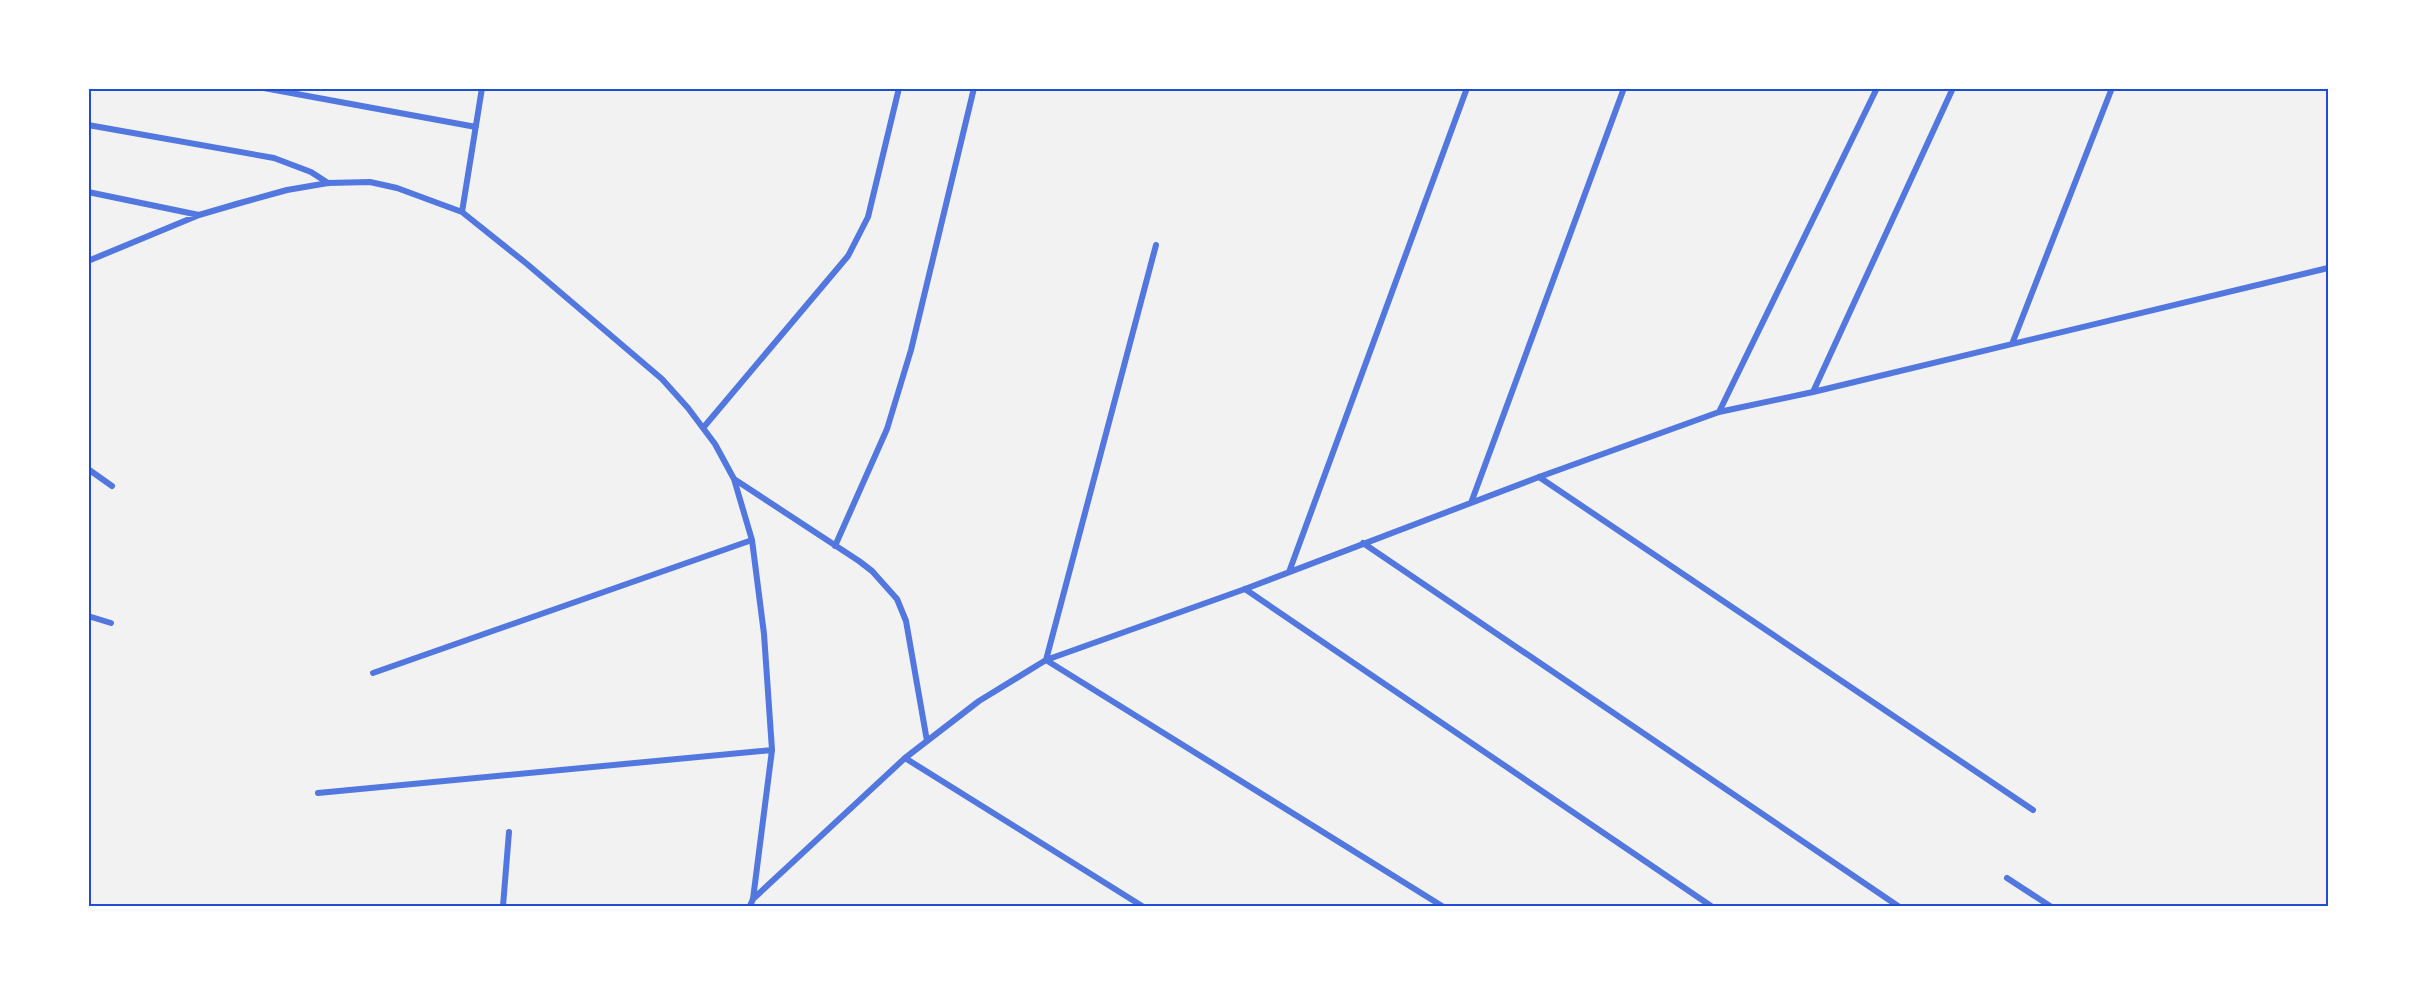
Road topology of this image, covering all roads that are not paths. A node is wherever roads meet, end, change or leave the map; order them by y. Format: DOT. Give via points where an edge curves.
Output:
graph roads {
  1 [pos="264,88"];
  2 [pos="482,88"];
  3 [pos="898,88"];
  4 [pos="974,88"];
  5 [pos="1467,88"];
  6 [pos="1624,88"];
  7 [pos="1877,88"];
  8 [pos="1953,88"];
  9 [pos="2112,88"];
  10 [pos="88,125"];
  11 [pos="476,127"];
  12 [pos="328,183"];
  13 [pos="88,192"];
  14 [pos="462,212"];
  15 [pos="199,215"];
  16 [pos="1156,244"];
  17 [pos="88,261"];
  18 [pos="2328,268"];
  19 [pos="2012,344"];
  20 [pos="1813,392"];
  21 [pos="1719,412"];
  22 [pos="704,429"];
  23 [pos="88,469"];
  24 [pos="1539,477"];
  25 [pos="734,479"];
  26 [pos="112,486"];
  27 [pos="1471,502"];
  28 [pos="752,540"];
  29 [pos="1363,543"];
  30 [pos="835,546"];
  31 [pos="1289,572"];
  32 [pos="1245,589"];
  33 [pos="88,616"];
  34 [pos="111,623"];
  35 [pos="1046,660"];
  36 [pos="373,673"];
  37 [pos="927,741"];
  38 [pos="772,750"];
  39 [pos="905,758"];
  40 [pos="318,793"];
  41 [pos="2033,810"];
  42 [pos="509,832"];
  43 [pos="2007,878"];
  44 [pos="753,899"];
  45 [pos="503,906"];
  46 [pos="750,906"];
  47 [pos="1142,906"];
  48 [pos="1442,906"];
  49 [pos="1711,906"];
  50 [pos="1898,906"];
  51 [pos="2050,906"];
  1 -- 11 [label="street"];
  2 -- 11 [label="street"];
  3 -- 22 [label="street" via="868,217 848,256"];
  4 -- 30 [label="street" via="911,350 887,429"];
  5 -- 31 [label="street"];
  6 -- 27 [label="street"];
  7 -- 21 [label="street"];
  8 -- 20 [label="street"];
  9 -- 19 [label="street"];
  10 -- 12 [label="street" via="274,158 312,172"];
  11 -- 14 [label="street"];
  12 -- 14 [label="street" via="370,182"];
  12 -- 15 [label="street" via="287,190"];
  13 -- 15 [label="street"];
  14 -- 22 [label="street" via="662,379"];
  15 -- 17 [label="street"];
  16 -- 35 [label="street"];
  18 -- 19 [label="street"];
  19 -- 20 [label="street"];
  20 -- 21 [label="street"];
  21 -- 24 [label="street"];
  22 -- 25 [label="street"];
  23 -- 26 [label="street"];
  24 -- 27 [label="street"];
  24 -- 41 [label="street"];
  25 -- 28 [label="street"];
  25 -- 30 [label="street"];
  27 -- 29 [label="street"];
  28 -- 36 [label="street"];
  28 -- 38 [label="street" via="764,634"];
  29 -- 31 [label="street"];
  29 -- 50 [label="street"];
  30 -- 37 [label="street" via="872,571 897,599 906,621"];
  31 -- 32 [label="street"];
  32 -- 35 [label="street"];
  32 -- 49 [label="street"];
  33 -- 34 [label="street"];
  35 -- 37 [label="street" via="979,701"];
  35 -- 48 [label="street"];
  37 -- 39 [label="street"];
  38 -- 40 [label="street"];
  38 -- 44 [label="street"];
  39 -- 44 [label="street"];
  39 -- 47 [label="street"];
  42 -- 45 [label="street"];
  43 -- 51 [label="street"];
  44 -- 46 [label="street"];
}
